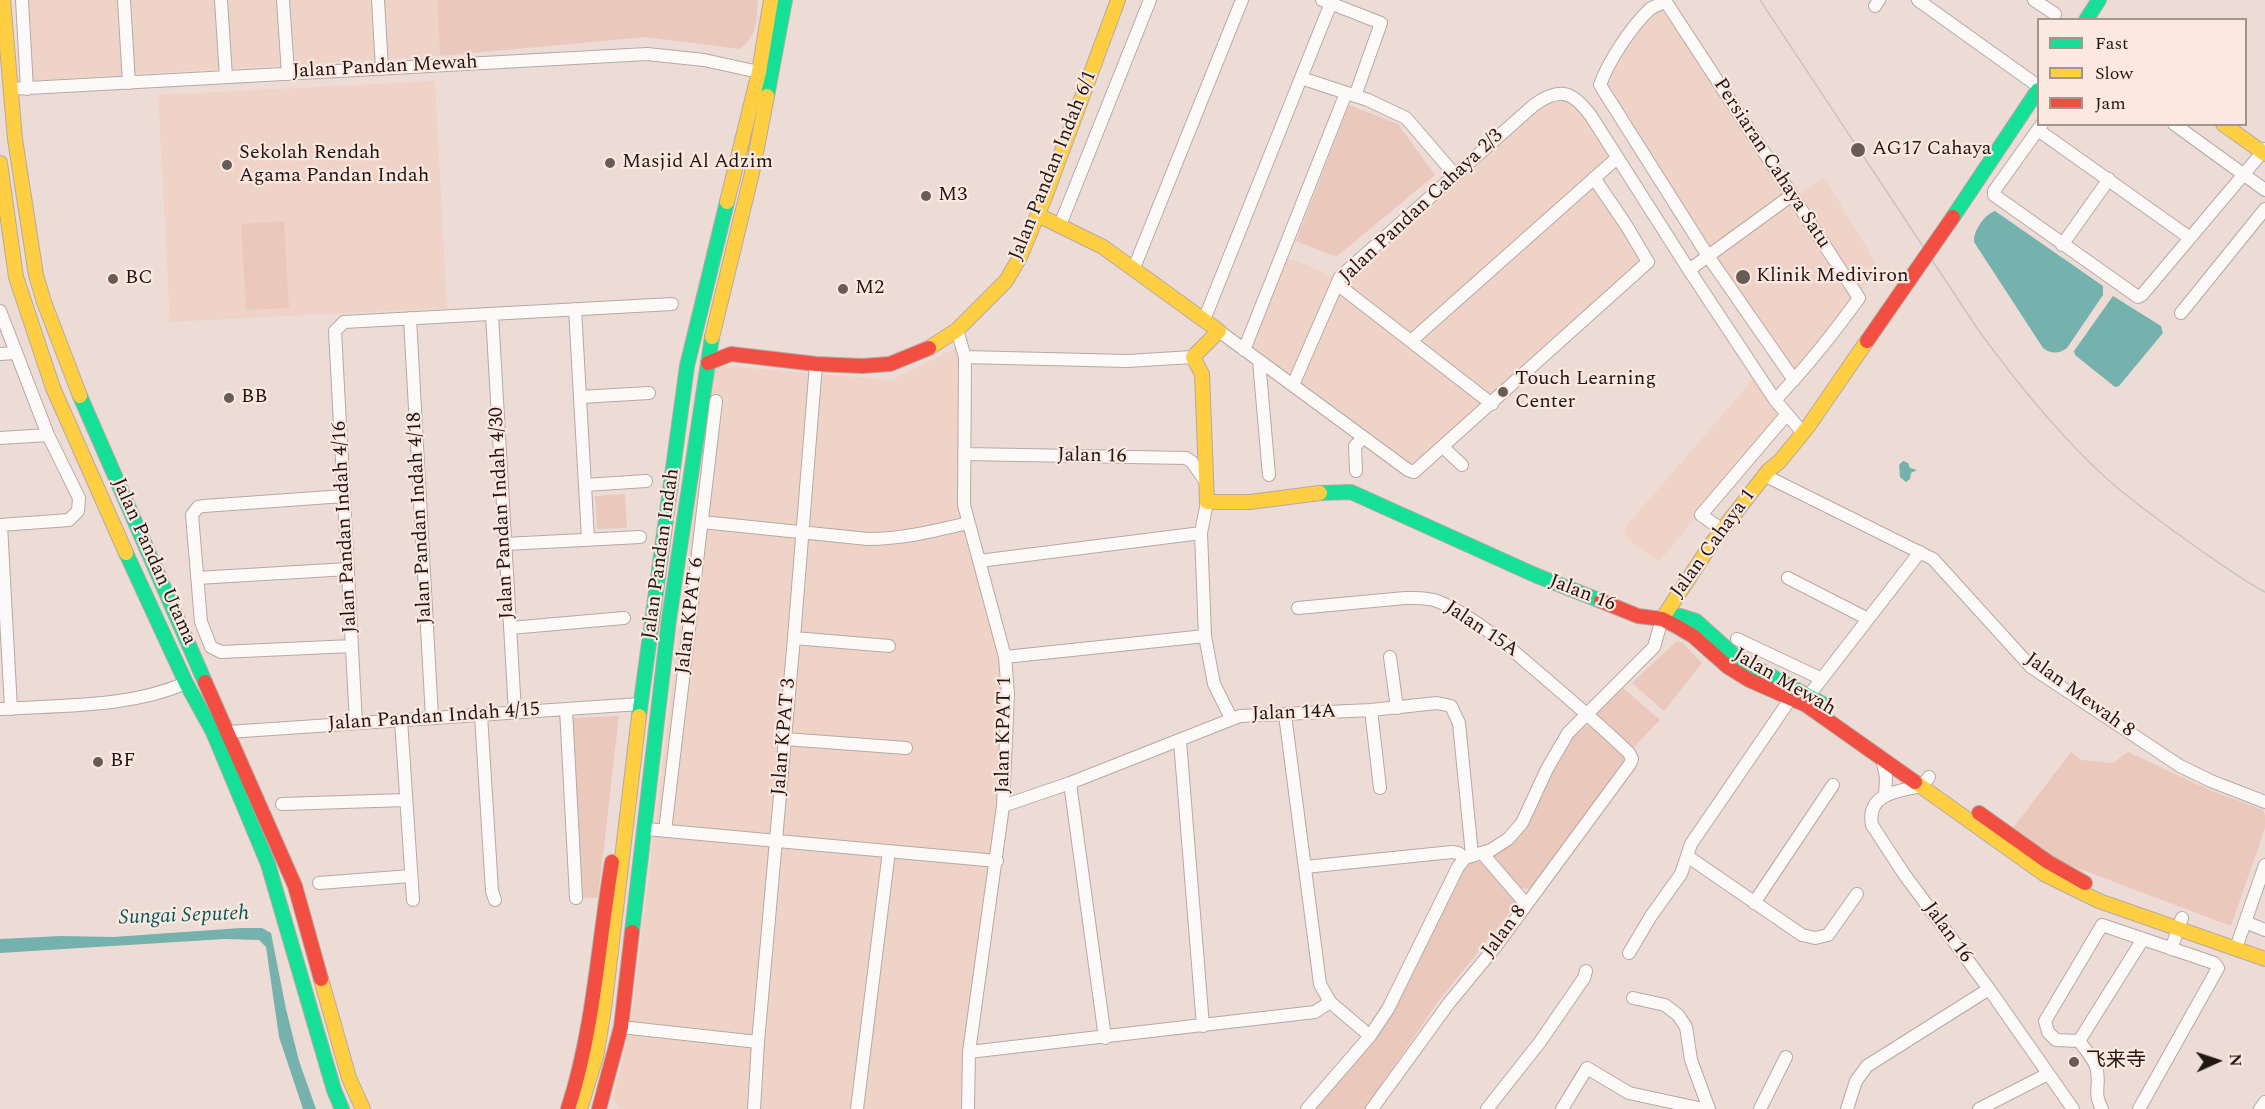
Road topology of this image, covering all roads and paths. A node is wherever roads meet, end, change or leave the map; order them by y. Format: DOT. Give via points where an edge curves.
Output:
graph roads {
  1 [pos="3,0"];
  2 [pos="22,0"];
  3 [pos="124,0"];
  4 [pos="221,0"];
  5 [pos="283,0"];
  6 [pos="378,0"];
  7 [pos="771,0"];
  8 [pos="786,0"];
  9 [pos="1118,0"];
  10 [pos="1150,0"];
  11 [pos="1242,0"];
  12 [pos="1918,0"];
  13 [pos="2034,0"];
  14 [pos="2100,0"];
  15 [pos="1327,2"];
  16 [pos="2055,15"];
  17 [pos="2087,18"];
  18 [pos="382,69"];
  19 [pos="759,72"];
  20 [pos="288,74"];
  21 [pos="226,77"];
  22 [pos="1301,78"];
  23 [pos="129,83"];
  24 [pos="2037,87"];
  25 [pos="27,88"];
  26 [pos="10,89"];
  27 [pos="2037,90"];
  28 [pos="1351,94"];
  29 [pos="2177,126"];
  30 [pos="2226,126"];
  31 [pos="2040,127"];
  32 [pos="2264,151"];
  33 [pos="1617,158"];
  34 [pos="0,164"];
  35 [pos="2244,174"];
  36 [pos="1455,175"];
  37 [pos="1594,178"];
  38 [pos="2109,179"];
  39 [pos="2265,190"];
  40 [pos="1792,195"];
  41 [pos="7,203"];
  42 [pos="2265,209"];
  43 [pos="1038,215"];
  44 [pos="1060,225"];
  45 [pos="30,226"];
  46 [pos="0,227"];
  47 [pos="2190,238"];
  48 [pos="6,245"];
  49 [pos="2062,245"];
  50 [pos="1707,256"];
  51 [pos="0,258"];
  52 [pos="1134,268"];
  53 [pos="1689,270"];
  54 [pos="36,275"];
  55 [pos="16,277"];
  56 [pos="1337,284"];
  57 [pos="672,304"];
  58 [pos="575,309"];
  59 [pos="0,311"];
  60 [pos="2181,313"];
  61 [pos="492,314"];
  62 [pos="410,318"];
  63 [pos="1204,320"];
  64 [pos="957,330"];
  65 [pos="1219,331"];
  66 [pos="713,333"];
  67 [pos="1411,341"];
  68 [pos="1244,350"];
  69 [pos="15,353"];
  70 [pos="0,354"];
  71 [pos="731,354"];
  72 [pos="965,357"];
  73 [pos="1193,357"];
  74 [pos="1259,361"];
  75 [pos="708,363"];
  76 [pos="816,364"];
  77 [pos="1794,380"];
  78 [pos="1293,385"];
  79 [pos="649,393"];
  80 [pos="580,397"];
  81 [pos="1775,400"];
  82 [pos="716,401"];
  83 [pos="1492,404"];
  84 [pos="1787,414"];
  85 [pos="1801,430"];
  86 [pos="48,435"];
  87 [pos="0,438"];
  88 [pos="1363,438"];
  89 [pos="1443,447"];
  90 [pos="965,454"];
  91 [pos="1462,465"];
  92 [pos="1356,471"];
  93 [pos="1766,473"];
  94 [pos="1269,475"];
  95 [pos="646,481"];
  96 [pos="1207,483"];
  97 [pos="585,485"];
  98 [pos="344,495"];
  99 [pos="1207,502"];
  100 [pos="702,522"];
  101 [pos="968,522"];
  102 [pos="0,525"];
  103 [pos="1721,529"];
  104 [pos="803,532"];
  105 [pos="1201,533"];
  106 [pos="640,537"];
  107 [pos="588,539"];
  108 [pos="505,544"];
  109 [pos="1920,552"];
  110 [pos="979,561"];
  111 [pos="348,569"];
  112 [pos="197,578"];
  113 [pos="1788,578"];
  114 [pos="1684,581"];
  115 [pos="1298,608"];
  116 [pos="624,618"];
  117 [pos="1690,618"];
  118 [pos="1662,619"];
  119 [pos="1868,619"];
  120 [pos="510,628"];
  121 [pos="1205,636"];
  122 [pos="794,638"];
  123 [pos="1737,639"];
  124 [pos="189,645"];
  125 [pos="352,646"];
  126 [pos="889,646"];
  127 [pos="1005,657"];
  128 [pos="1390,657"];
  129 [pos="1821,679"];
  130 [pos="186,683"];
  131 [pos="1810,694"];
  132 [pos="1791,698"];
  133 [pos="640,704"];
  134 [pos="1397,708"];
  135 [pos="6,709"];
  136 [pos="566,709"];
  137 [pos="1371,710"];
  138 [pos="514,712"];
  139 [pos="1586,713"];
  140 [pos="481,715"];
  141 [pos="1285,715"];
  142 [pos="432,718"];
  143 [pos="1231,718"];
  144 [pos="401,720"];
  145 [pos="357,723"];
  146 [pos="213,732"];
  147 [pos="228,732"];
  148 [pos="786,739"];
  149 [pos="1180,741"];
  150 [pos="906,748"];
  151 [pos="1629,753"];
  152 [pos="1882,758"];
  153 [pos="1925,781"];
  154 [pos="1070,783"];
  155 [pos="1833,785"];
  156 [pos="1380,788"];
  157 [pos="1885,796"];
  158 [pos="406,800"];
  159 [pos="2265,802"];
  160 [pos="282,804"];
  161 [pos="1003,806"];
  162 [pos="627,824"];
  163 [pos="646,829"];
  164 [pos="666,831"];
  165 [pos="775,841"];
  166 [pos="889,851"];
  167 [pos="1473,855"];
  168 [pos="1687,856"];
  169 [pos="997,861"];
  170 [pos="2265,865"];
  171 [pos="1305,867"];
  172 [pos="411,876"];
  173 [pos="319,883"];
  174 [pos="1857,894"];
  175 [pos="576,898"];
  176 [pos="413,900"];
  177 [pos="495,900"];
  178 [pos="1754,903"];
  179 [pos="1526,904"];
  180 [pos="2160,922"];
  181 [pos="2245,922"];
  182 [pos="2180,923"];
  183 [pos="2265,930"];
  184 [pos="2148,941"];
  185 [pos="2237,943"];
  186 [pos="2265,947"];
  187 [pos="2171,949"];
  188 [pos="1629,953"];
  189 [pos="2265,958"];
  190 [pos="1586,970"];
  191 [pos="1989,989"];
  192 [pos="1634,998"];
  193 [pos="1330,1002"];
  194 [pos="1203,1026"];
  195 [pos="621,1027"];
  196 [pos="1370,1036"];
  197 [pos="1105,1038"];
  198 [pos="2079,1041"];
  199 [pos="758,1042"];
  200 [pos="969,1052"];
  201 [pos="1786,1056"];
  202 [pos="2048,1074"];
  203 [pos="2265,1102"];
  204 [pos="342,1109"];
  205 [pos="363,1109"];
  206 [pos="568,1109"];
  207 [pos="580,1109"];
  208 [pos="599,1109"];
  209 [pos="754,1109"];
  210 [pos="857,1109"];
  211 [pos="968,1109"];
  212 [pos="1307,1109"];
  213 [pos="1372,1109"];
  214 [pos="1487,1109"];
  215 [pos="1562,1109"];
  216 [pos="1703,1109"];
  217 [pos="1709,1109"];
  218 [pos="1760,1109"];
  219 [pos="1847,1109"];
  220 [pos="1979,1109"];
  221 [pos="2073,1109"];
  222 [pos="2102,1109"];
  223 [pos="2139,1109"];
  224 [pos="2260,1109"];
  1 -- 26 [label="main road, Jalan Pandan Utama"];
  2 -- 25 [label="street"];
  3 -- 23 [label="street"];
  4 -- 21 [label="street"];
  5 -- 20 [label="street"];
  6 -- 18 [label="street"];
  7 -- 19 [label="main road, Jalan Pandan Indah"];
  8 -- 66 [label="main road, Jalan Pandan Indah" via="752,173"];
  9 -- 43 [label="main road, Jalan Pandan Indah 6/1"];
  10 -- 44 [label="street"];
  11 -- 52 [label="street"];
  12 -- 24 [label="street"];
  13 -- 16 [label="street"];
  14 -- 17 [label="main road"];
  15 -- 22 [label="street"];
  15 -- 28 [label="street" via="1381,23"];
  18 -- 19 [label="street, Jalan Pandan Mewah" via="647,54 704,60"];
  18 -- 20 [label="street, Jalan Pandan Mewah"];
  19 -- 133 [label="main road, Jalan Pandan Indah" via="687,366"];
  20 -- 21 [label="street, Jalan Pandan Mewah"];
  21 -- 23 [label="street, Jalan Pandan Mewah"];
  22 -- 28 [label="street"];
  22 -- 63 [label="street"];
  23 -- 25 [label="street, Jalan Pandan Mewah"];
  25 -- 26 [label="street, Jalan Pandan Mewah"];
  26 -- 45 [label="main road, Jalan Pandan Utama"];
  27 -- 85 [label="main road, Jalan Cahaya 1, bridge" via="1830,399"];
  28 -- 36 [label="street" via="1406,118"];
  28 -- 68 [label="street"];
  29 -- 35 [label="street"];
  30 -- 32 [label="main road"];
  31 -- 38 [label="street"];
  31 -- 49 [label="street" via="1994,195"];
  32 -- 35 [label="street"];
  33 -- 36 [label="street, Jalan Pandan Cahaya 2/3" via="1579,100 1570,94 1545,97"];
  33 -- 37 [label="street"];
  33 -- 53 [label="street"];
  34 -- 41 [label="main road, Jalan Pandan Utama"];
  35 -- 39 [label="street"];
  35 -- 47 [label="street"];
  36 -- 56 [label="street, Jalan Pandan Cahaya 2/3" via="1340,277"];
  37 -- 67 [label="street"];
  37 -- 83 [label="street" via="1648,262"];
  38 -- 47 [label="street"];
  38 -- 49 [label="street"];
  40 -- 50 [label="street"];
  40 -- 50 [label="street, Persiaran Cahaya Satu" via="1666,2 1650,8 1605,71 1600,85"];
  40 -- 77 [label="street, Persiaran Cahaya Satu" via="1859,298"];
  41 -- 46 [label="main road"];
  41 -- 48 [label="main road, Jalan Pandan Utama"];
  42 -- 60 [label="street"];
  43 -- 44 [label="main road"];
  43 -- 64 [label="main road, Jalan Pandan Indah 6/1" via="1006,280"];
  44 -- 52 [label="main road"];
  45 -- 48 [label="main road"];
  45 -- 54 [label="main road, Jalan Pandan Utama"];
  47 -- 49 [label="street" via="2138,297"];
  48 -- 54 [label="main road" via="30,263"];
  48 -- 55 [label="main road, Jalan Pandan Utama"];
  50 -- 53 [label="street"];
  50 -- 77 [label="street"];
  51 -- 55 [label="main road"];
  52 -- 63 [label="main road"];
  53 -- 81 [label="street"];
  54 -- 124 [label="main road, Jalan Pandan Utama" via="70,376"];
  55 -- 130 [label="main road, Jalan Pandan Utama" via="53,388"];
  56 -- 67 [label="street"];
  56 -- 78 [label="street, Jalan Pandan Cahaya 2/3"];
  57 -- 58 [label="street"];
  58 -- 61 [label="street"];
  58 -- 80 [label="street"];
  59 -- 69 [label="street"];
  61 -- 62 [label="street"];
  61 -- 108 [label="street, Jalan Pandan Indah 4/30"];
  62 -- 98 [label="street, Jalan Pandan Indah 4/16" via="344,322 335,332"];
  62 -- 142 [label="street, Jalan Pandan Indah 4/18"];
  63 -- 65 [label="main road"];
  64 -- 72 [label="street, Jalan KPAT 1"];
  64 -- 76 [label="main road, Jalan Pandan Indah 6/1" via="928,349 890,364"];
  65 -- 68 [label="street"];
  65 -- 73 [label="main road"];
  66 -- 71 [label="main road" via="720,346"];
  66 -- 75 [label="main road, Jalan Pandan Indah"];
  67 -- 83 [label="street"];
  68 -- 74 [label="street"];
  69 -- 70 [label="street"];
  69 -- 86 [label="street"];
  71 -- 75 [label="main road, Jalan Pandan Indah 6/1"];
  71 -- 76 [label="main road, Jalan Pandan Indah 6/1"];
  72 -- 73 [label="street" via="1126,361"];
  72 -- 90 [label="street, Jalan KPAT 1"];
  73 -- 96 [label="main road" via="1202,374"];
  74 -- 78 [label="street"];
  74 -- 94 [label="street"];
  75 -- 163 [label="main road, Jalan Pandan Indah" via="669,619"];
  76 -- 104 [label="street, Jalan KPAT 3"];
  77 -- 81 [label="street, Persiaran Cahaya Satu"];
  78 -- 88 [label="street"];
  79 -- 80 [label="street"];
  80 -- 97 [label="street"];
  81 -- 84 [label="street"];
  82 -- 100 [label="street, Jalan KPAT 6"];
  83 -- 89 [label="street"];
  84 -- 85 [label="street"];
  84 -- 103 [label="street" via="1701,515"];
  85 -- 93 [label="main road, Jalan Cahaya 1" via="1776,466"];
  86 -- 87 [label="street"];
  86 -- 102 [label="street" via="79,498 78,511 69,520"];
  88 -- 89 [label="street" via="1414,472"];
  88 -- 92 [label="street" via="1355,446"];
  89 -- 91 [label="street"];
  90 -- 96 [label="street, Jalan 16" via="1186,458"];
  90 -- 101 [label="street, Jalan KPAT 1" via="964,505"];
  93 -- 103 [label="main road, Jalan Cahaya 1"];
  93 -- 109 [label="street, Jalan Mewah 8"];
  95 -- 97 [label="street"];
  96 -- 99 [label="main road"];
  97 -- 107 [label="street"];
  98 -- 111 [label="street, Jalan Pandan Indah 4/16"];
  98 -- 112 [label="street" via="198,507 192,515"];
  99 -- 105 [label="street"];
  99 -- 118 [label="main road, Jalan 16" via="1352,492 1535,575 1638,616"];
  100 -- 104 [label="street"];
  100 -- 164 [label="street, Jalan KPAT 6"];
  101 -- 104 [label="street" via="918,536 889,539"];
  101 -- 110 [label="street, Jalan KPAT 1"];
  102 -- 135 [label="street"];
  103 -- 114 [label="main road, Jalan Cahaya 1"];
  104 -- 122 [label="street, Jalan KPAT 3"];
  105 -- 110 [label="street"];
  105 -- 121 [label="street"];
  106 -- 107 [label="street"];
  107 -- 108 [label="street"];
  108 -- 120 [label="street, Jalan Pandan Indah 4/30"];
  109 -- 119 [label="street"];
  109 -- 159 [label="street, Jalan Mewah 8" via="1937,562 2031,667 2180,766"];
  110 -- 127 [label="street, Jalan KPAT 1"];
  111 -- 112 [label="street"];
  111 -- 125 [label="street, Jalan Pandan Indah 4/16"];
  112 -- 125 [label="street" via="201,622 211,647 220,652"];
  113 -- 119 [label="street"];
  114 -- 117 [label="main road" via="1682,600"];
  114 -- 118 [label="main road, Jalan Cahaya 1"];
  115 -- 139 [label="street, Jalan 15A" via="1422,597 1437,601 1489,631"];
  116 -- 120 [label="street"];
  117 -- 118 [label="main road" via="1675,615"];
  117 -- 131 [label="main road, Jalan Mewah" via="1734,656"];
  118 -- 132 [label="main road, Jalan Mewah" via="1693,636 1749,680"];
  118 -- 139 [label="street" via="1654,646"];
  119 -- 129 [label="street"];
  120 -- 138 [label="street, Jalan Pandan Indah 4/30"];
  121 -- 127 [label="street"];
  121 -- 143 [label="street" via="1214,684"];
  122 -- 126 [label="street"];
  122 -- 148 [label="street, Jalan KPAT 3"];
  123 -- 129 [label="street"];
  124 -- 146 [label="main road" via="193,666 218,721"];
  124 -- 147 [label="main road, Jalan Pandan Utama"];
  125 -- 145 [label="street, Jalan Pandan Indah 4/16"];
  127 -- 161 [label="street, Jalan KPAT 1" via="1008,694"];
  128 -- 134 [label="street"];
  129 -- 131 [label="street"];
  130 -- 135 [label="street" via="137,699"];
  130 -- 146 [label="main road, Jalan Pandan Utama"];
  131 -- 153 [label="main road, Jalan Mewah"];
  132 -- 152 [label="main road, Jalan Mewah"];
  132 -- 168 [label="street" via="1691,844"];
  133 -- 136 [label="street, Jalan Pandan Indah 4/15"];
  133 -- 162 [label="main road, Jalan Pandan Indah"];
  134 -- 137 [label="street, Jalan 14A"];
  134 -- 167 [label="street, Jalan 14A" via="1437,703 1451,706 1459,723"];
  136 -- 138 [label="street, Jalan Pandan Indah 4/15"];
  136 -- 175 [label="street"];
  137 -- 141 [label="street, Jalan 14A"];
  137 -- 156 [label="street"];
  138 -- 140 [label="street, Jalan Pandan Indah 4/15"];
  139 -- 151 [label="street, Jalan 15A"];
  139 -- 167 [label="street" via="1568,733 1522,823 1508,839"];
  140 -- 142 [label="street, Jalan Pandan Indah 4/15"];
  140 -- 177 [label="street"];
  141 -- 143 [label="street, Jalan 14A"];
  141 -- 171 [label="street"];
  142 -- 144 [label="street, Jalan Pandan Indah 4/15"];
  143 -- 149 [label="street, Jalan 14A"];
  144 -- 145 [label="street, Jalan Pandan Indah 4/15"];
  144 -- 158 [label="street"];
  145 -- 147 [label="street, Jalan Pandan Indah 4/15"];
  146 -- 204 [label="main road, Jalan Pandan Utama" via="268,864"];
  147 -- 205 [label="main road, Jalan Pandan Utama" via="295,885 349,1078"];
  148 -- 150 [label="street"];
  148 -- 165 [label="street, Jalan KPAT 3"];
  149 -- 154 [label="street, Jalan 14A"];
  149 -- 194 [label="street"];
  151 -- 179 [label="street, Jalan 8" via="1630,764"];
  152 -- 153 [label="main road, Jalan Mewah"];
  152 -- 157 [label="street"];
  153 -- 157 [label="street"];
  153 -- 180 [label="main road, Jalan Mewah" via="2044,874 2099,901"];
  153 -- 182 [label="main road, Jalan Mewah" via="2076,878"];
  154 -- 161 [label="street, Jalan 14A"];
  154 -- 197 [label="street"];
  155 -- 178 [label="street"];
  157 -- 191 [label="street, Jalan 16" via="1872,807 1872,825"];
  158 -- 160 [label="street"];
  158 -- 172 [label="street"];
  161 -- 169 [label="street, Jalan KPAT 1"];
  162 -- 206 [label="main road, Jalan Pandan Indah" via="616,839 592,1008"];
  162 -- 207 [label="main road" via="596,1057"];
  163 -- 164 [label="street"];
  163 -- 195 [label="main road, Jalan Pandan Indah"];
  164 -- 165 [label="street"];
  165 -- 166 [label="street"];
  165 -- 199 [label="street, Jalan KPAT 3"];
  166 -- 169 [label="street"];
  166 -- 210 [label="street"];
  167 -- 171 [label="street" via="1452,852"];
  167 -- 179 [label="street"];
  167 -- 196 [label="street" via="1445,893 1388,1009"];
  168 -- 178 [label="street"];
  168 -- 188 [label="street" via="1681,874"];
  169 -- 200 [label="street, Jalan KPAT 1"];
  170 -- 181 [label="street"];
  171 -- 193 [label="street" via="1320,984"];
  172 -- 173 [label="street"];
  172 -- 176 [label="street"];
  174 -- 178 [label="street" via="1828,935 1815,938 1802,935"];
  179 -- 213 [label="street, Jalan 8"];
  180 -- 182 [label="main road, Jalan Mewah"];
  180 -- 184 [label="street"];
  181 -- 183 [label="street"];
  181 -- 185 [label="street"];
  182 -- 185 [label="main road, Jalan Mewah"];
  182 -- 187 [label="street"];
  184 -- 187 [label="street"];
  184 -- 198 [label="street"];
  184 -- 198 [label="street" via="2102,925 2045,1021 2056,1040"];
  185 -- 186 [label="main road, Jalan Mewah"];
  185 -- 189 [label="main road, Jalan Mewah"];
  187 -- 223 [label="street" via="2214,963 2218,968"];
  190 -- 214 [label="street" via="1540,1042"];
  191 -- 202 [label="street, Jalan 16"];
  191 -- 219 [label="street" via="1867,1066 1856,1082"];
  192 -- 217 [label="street" via="1665,1005 1678,1015 1686,1027 1691,1060"];
  193 -- 194 [label="street" via="1315,1012"];
  193 -- 196 [label="street"];
  194 -- 197 [label="street"];
  195 -- 199 [label="street"];
  195 -- 208 [label="main road, Jalan Pandan Indah"];
  196 -- 212 [label="street"];
  197 -- 200 [label="street"];
  198 -- 222 [label="street" via="2096,1066 2096,1094"];
  199 -- 209 [label="street, Jalan KPAT 3"];
  200 -- 211 [label="street, Jalan KPAT 1"];
  201 -- 218 [label="street"];
  202 -- 220 [label="street"];
  202 -- 221 [label="street, Jalan 16"];
  203 -- 224 [label="street"];
  215 -- 216 [label="street" via="1587,1068 1629,1093"];
}
